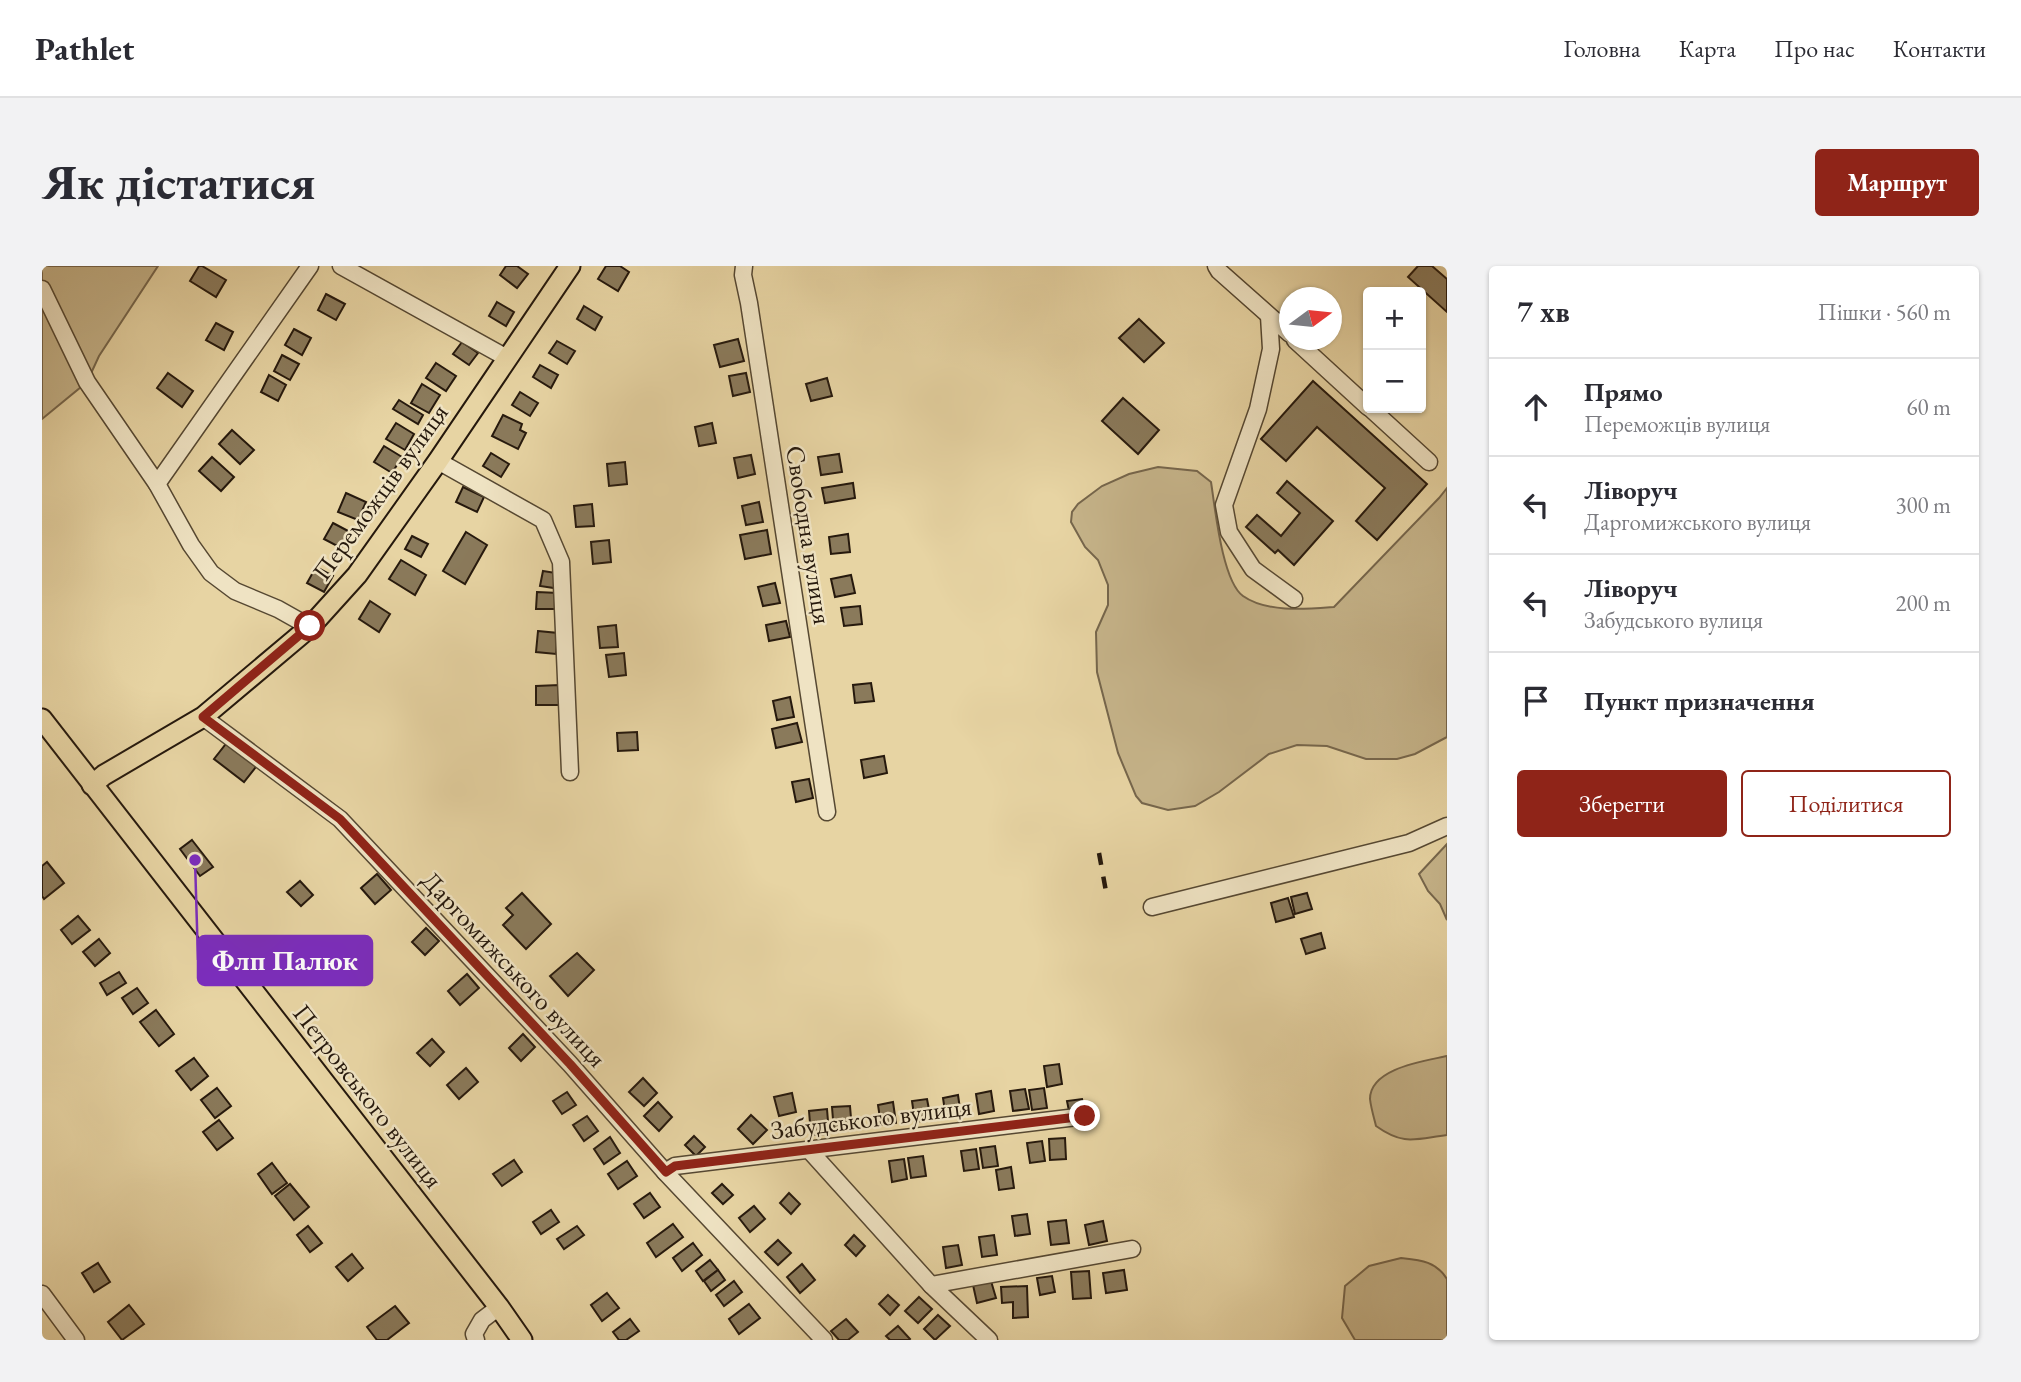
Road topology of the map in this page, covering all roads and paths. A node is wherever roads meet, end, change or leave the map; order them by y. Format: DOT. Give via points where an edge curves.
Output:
graph roads {
  1 [pos="310,266"];
  2 [pos="341,266"];
  3 [pos="570,266"];
  4 [pos="744,266"];
  5 [pos="1216,266"];
  6 [pos="42,289"];
  7 [pos="1269,316"];
  8 [pos="1279,325"];
  9 [pos="1306,350"];
  10 [pos="507,358"];
  11 [pos="1363,402"];
  12 [pos="1376,413"];
  13 [pos="438,461"];
  14 [pos="1429,462"];
  15 [pos="157,484"];
  16 [pos="1294,599"];
  17 [pos="310,626"];
  18 [pos="203,717"];
  19 [pos="42,719"];
  20 [pos="569,772"];
  21 [pos="92,785"];
  22 [pos="827,812"];
  23 [pos="1447,825"];
  24 [pos="1152,907"];
  25 [pos="1085,1116"];
  26 [pos="809,1150"];
  27 [pos="666,1172"];
  28 [pos="1132,1249"];
  29 [pos="931,1285"];
  30 [pos="42,1294"];
  31 [pos="499,1307"];
  32 [pos="76,1340"];
  33 [pos="476,1340"];
  34 [pos="522,1340"];
  35 [pos="824,1340"];
  36 [pos="989,1340"];
  1 -- 15 [label="street"];
  2 -- 10 [label="street"];
  3 -- 10 [label="main road, Переможців вулиця"];
  4 -- 22 [label="street, Свободна вулиця"];
  5 -- 7 [label="street"];
  6 -- 15 [label="street" via="87,382"];
  7 -- 8 [label="street"];
  7 -- 16 [label="street" via="1271,349 1258,409 1224,505 1229,532 1253,569"];
  9 -- 11 [label="street"];
  10 -- 13 [label="main road, Переможців вулиця"];
  12 -- 14 [label="street"];
  13 -- 17 [label="main road, Переможців вулиця" via="357,575"];
  13 -- 20 [label="street" via="543,520 561,562"];
  15 -- 17 [label="street" via="211,573 234,591"];
  17 -- 18 [label="main road, Переможців вулиця"];
  18 -- 21 [label="main road, Переможців вулиця"];
  18 -- 27 [label="street, Даргомижського вулиця" via="340,819"];
  19 -- 21 [label="main road, Петровського вулиця"];
  21 -- 31 [label="main road, Петровського вулиця"];
  23 -- 24 [label="street" via="1409,842"];
  25 -- 26 [label="street, Забудського вулиця"];
  26 -- 27 [label="street, Забудського вулиця" via="675,1166"];
  26 -- 29 [label="street"];
  27 -- 35 [label="street, Даргомижського вулиця"];
  28 -- 29 [label="street"];
  29 -- 36 [label="street"];
  30 -- 32 [label="street"];
  31 -- 33 [label="street" via="482,1320 474,1334"];
  31 -- 34 [label="main road, Петровського вулиця"];
}
